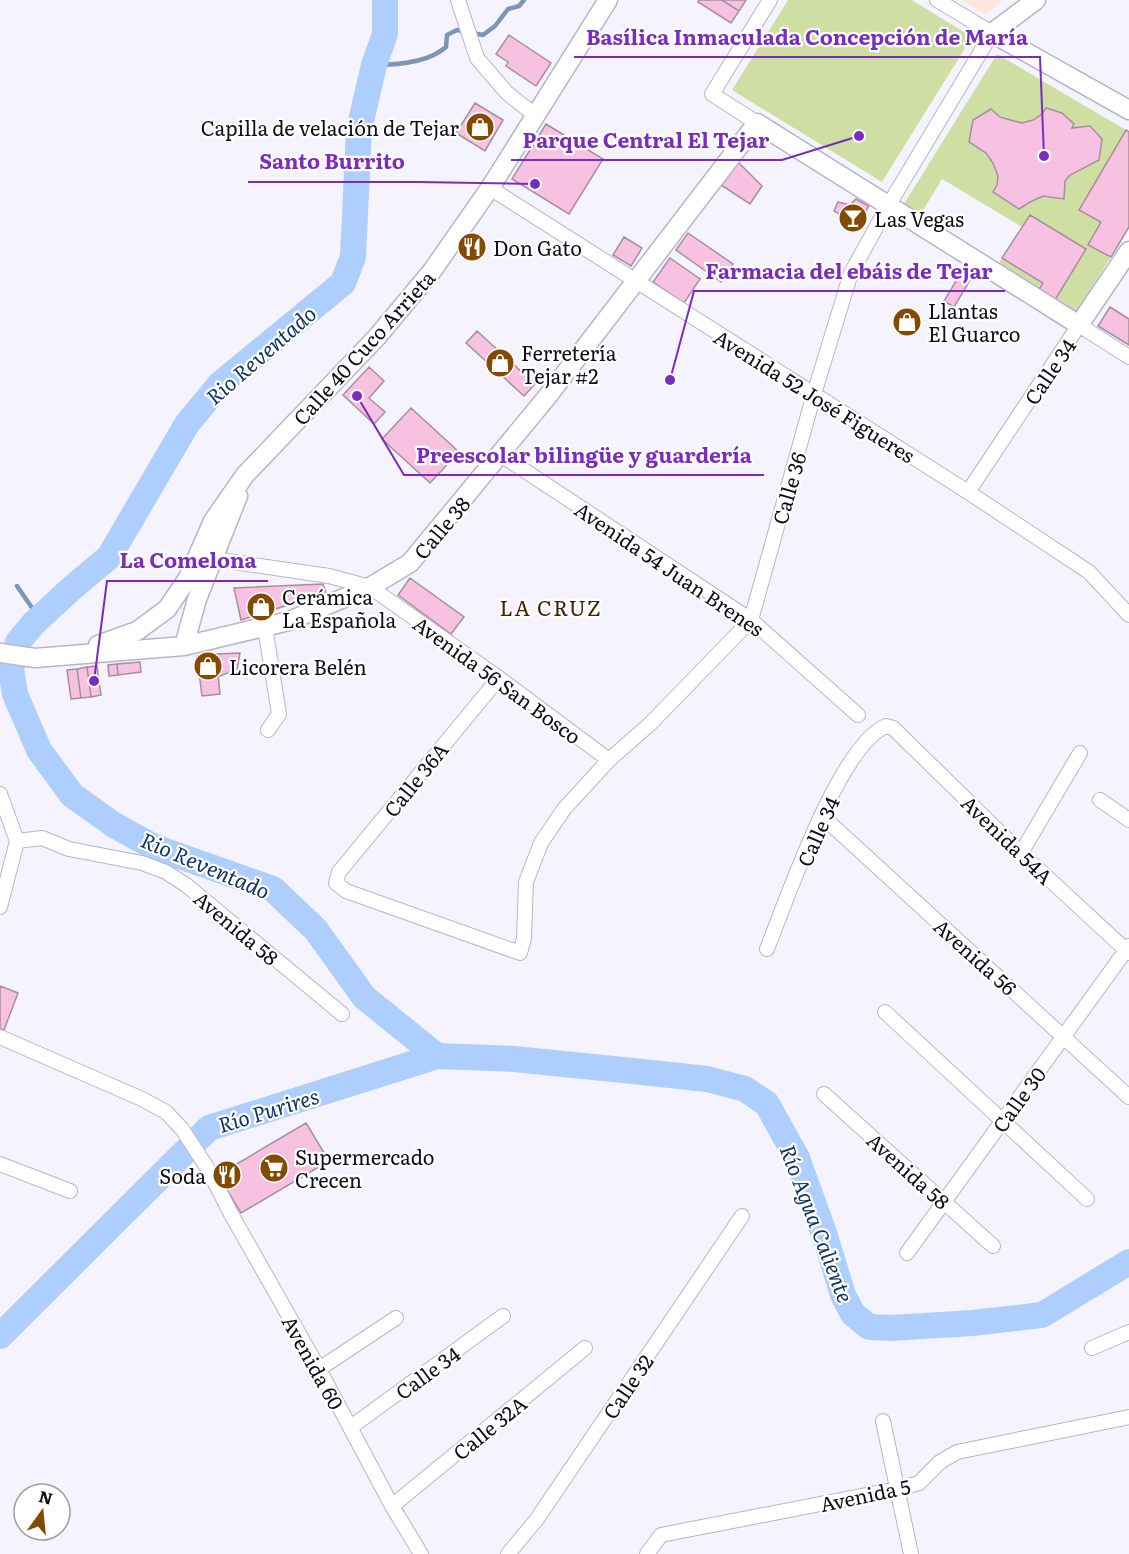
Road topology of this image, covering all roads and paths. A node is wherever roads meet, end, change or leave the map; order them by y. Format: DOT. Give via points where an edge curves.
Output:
graph roads {
  1 [pos="458,0"];
  2 [pos="608,0"];
  3 [pos="771,0"];
  4 [pos="937,0"];
  5 [pos="1036,0"];
  6 [pos="992,33"];
  7 [pos="1129,110"];
  8 [pos="535,115"];
  9 [pos="757,123"];
  10 [pos="490,188"];
  11 [pos="888,206"];
  12 [pos="1129,251"];
  13 [pos="636,282"];
  14 [pos="1079,325"];
  15 [pos="1129,357"];
  16 [pos="814,394"];
  17 [pos="501,454"];
  18 [pos="245,475"];
  19 [pos="968,492"];
  20 [pos="213,559"];
  21 [pos="370,587"];
  22 [pos="1129,615"];
  23 [pos="751,620"];
  24 [pos="265,627"];
  25 [pos="184,646"];
  26 [pos="0,653"];
  27 [pos="32,658"];
  28 [pos="499,678"];
  29 [pos="858,716"];
  30 [pos="886,726"];
  31 [pos="268,730"];
  32 [pos="1080,753"];
  33 [pos="609,760"];
  34 [pos="0,795"];
  35 [pos="1100,800"];
  36 [pos="822,816"];
  37 [pos="1129,820"];
  38 [pos="18,841"];
  39 [pos="1021,853"];
  40 [pos="0,907"];
  41 [pos="767,949"];
  42 [pos="1128,949"];
  43 [pos="520,953"];
  44 [pos="885,1012"];
  45 [pos="342,1014"];
  46 [pos="1064,1036"];
  47 [pos="0,1037"];
  48 [pos="824,1094"];
  49 [pos="1129,1097"];
  50 [pos="1002,1121"];
  51 [pos="0,1164"];
  52 [pos="70,1191"];
  53 [pos="1087,1199"];
  54 [pos="944,1202"];
  55 [pos="742,1216"];
  56 [pos="993,1246"];
  57 [pos="907,1253"];
  58 [pos="503,1316"];
  59 [pos="396,1318"];
  60 [pos="1129,1332"];
  61 [pos="585,1348"];
  62 [pos="1092,1348"];
  63 [pos="319,1370"];
  64 [pos="1129,1417"];
  65 [pos="883,1421"];
  66 [pos="351,1428"];
  67 [pos="897,1489"];
  68 [pos="392,1506"];
  69 [pos="421,1554"];
  70 [pos="508,1554"];
  71 [pos="647,1554"];
  72 [pos="911,1554"];
  1 -- 8 [label="street" via="477,58 507,93"];
  2 -- 8 [label="main road, Calle 40 Cuco Arrieta"];
  3 -- 9 [label="street" via="712,94"];
  4 -- 6 [label="street"];
  5 -- 6 [label="main road, Calle 36"];
  6 -- 7 [label="main road"];
  6 -- 11 [label="street, Calle 36"];
  8 -- 10 [label="main road, Calle 40 Cuco Arrieta"];
  9 -- 11 [label="main road"];
  9 -- 13 [label="main road, Calle 38"];
  10 -- 13 [label="street, Avenida 52 José Figueres"];
  10 -- 18 [label="main road, Calle 40 Cuco Arrieta" via="432,271 377,337"];
  11 -- 14 [label="main road"];
  11 -- 16 [label="street, Calle 36" via="850,273"];
  12 -- 14 [label="main road, Calle 34"];
  13 -- 16 [label="street, Avenida 52 José Figueres"];
  13 -- 17 [label="main road, Calle 38"];
  14 -- 15 [label="street"];
  14 -- 19 [label="street, Calle 34"];
  16 -- 19 [label="street, Avenida 52 José Figueres"];
  16 -- 23 [label="street, Calle 36"];
  17 -- 21 [label="main road, Calle 38" via="410,563"];
  17 -- 23 [label="street, Avenida 54 Juan Brenes"];
  18 -- 20 [label="main road"];
  18 -- 27 [label="main road" via="213,520 188,578 156,619 117,640"];
  19 -- 22 [label="street, Avenida 52 José Figueres" via="1096,577"];
  20 -- 21 [label="street, Avenida 56 San Bosco" via="329,576"];
  20 -- 25 [label="main road"];
  21 -- 24 [label="main road, Calle 38"];
  21 -- 28 [label="street, Avenida 56 San Bosco"];
  23 -- 29 [label="street, Avenida 54 Juan Brenes"];
  23 -- 33 [label="street, Calle 36" via="650,724"];
  24 -- 25 [label="main road, Calle 38"];
  24 -- 31 [label="street" via="279,714"];
  25 -- 27 [label="main road, Calle 38"];
  26 -- 27 [label="main road"];
  28 -- 33 [label="street, Avenida 56 San Bosco"];
  28 -- 43 [label="street, Calle 36A" via="339,872 336,883 346,891"];
  30 -- 36 [label="street, Calle 34" via="861,748 842,773"];
  30 -- 39 [label="street, Avenida 54A" via="893,728"];
  32 -- 39 [label="street"];
  33 -- 43 [label="street, Calle 36" via="564,809 541,843 526,882"];
  34 -- 38 [label="street"];
  35 -- 37 [label="street"];
  36 -- 41 [label="street, Calle 34"];
  36 -- 46 [label="street, Avenida 56"];
  38 -- 40 [label="street"];
  38 -- 45 [label="street, Avenida 58" via="42,838 69,849 142,863 166,872"];
  39 -- 42 [label="street, Avenida 54A"];
  42 -- 46 [label="street, Calle 30"];
  44 -- 50 [label="street"];
  46 -- 49 [label="street, Avenida 56"];
  46 -- 50 [label="street, Calle 30"];
  47 -- 63 [label="street, Avenida 60" via="166,1112 208,1169"];
  48 -- 54 [label="street, Avenida 58"];
  50 -- 53 [label="street"];
  50 -- 54 [label="street, Calle 30"];
  51 -- 52 [label="street"];
  54 -- 56 [label="street, Avenida 58"];
  54 -- 57 [label="street, Calle 30"];
  55 -- 70 [label="street, Calle 32" via="537,1519"];
  58 -- 66 [label="street, Calle 34"];
  59 -- 63 [label="street"];
  60 -- 62 [label="street"];
  61 -- 68 [label="street, Calle 32A"];
  63 -- 66 [label="street, Avenida 60"];
  64 -- 67 [label="street, Avenida 5" via="957,1452 919,1483"];
  65 -- 67 [label="street"];
  66 -- 68 [label="street, Avenida 60"];
  67 -- 71 [label="street, Avenida 5" via="661,1535"];
  67 -- 72 [label="street"];
  68 -- 69 [label="street, Avenida 60"];
}
